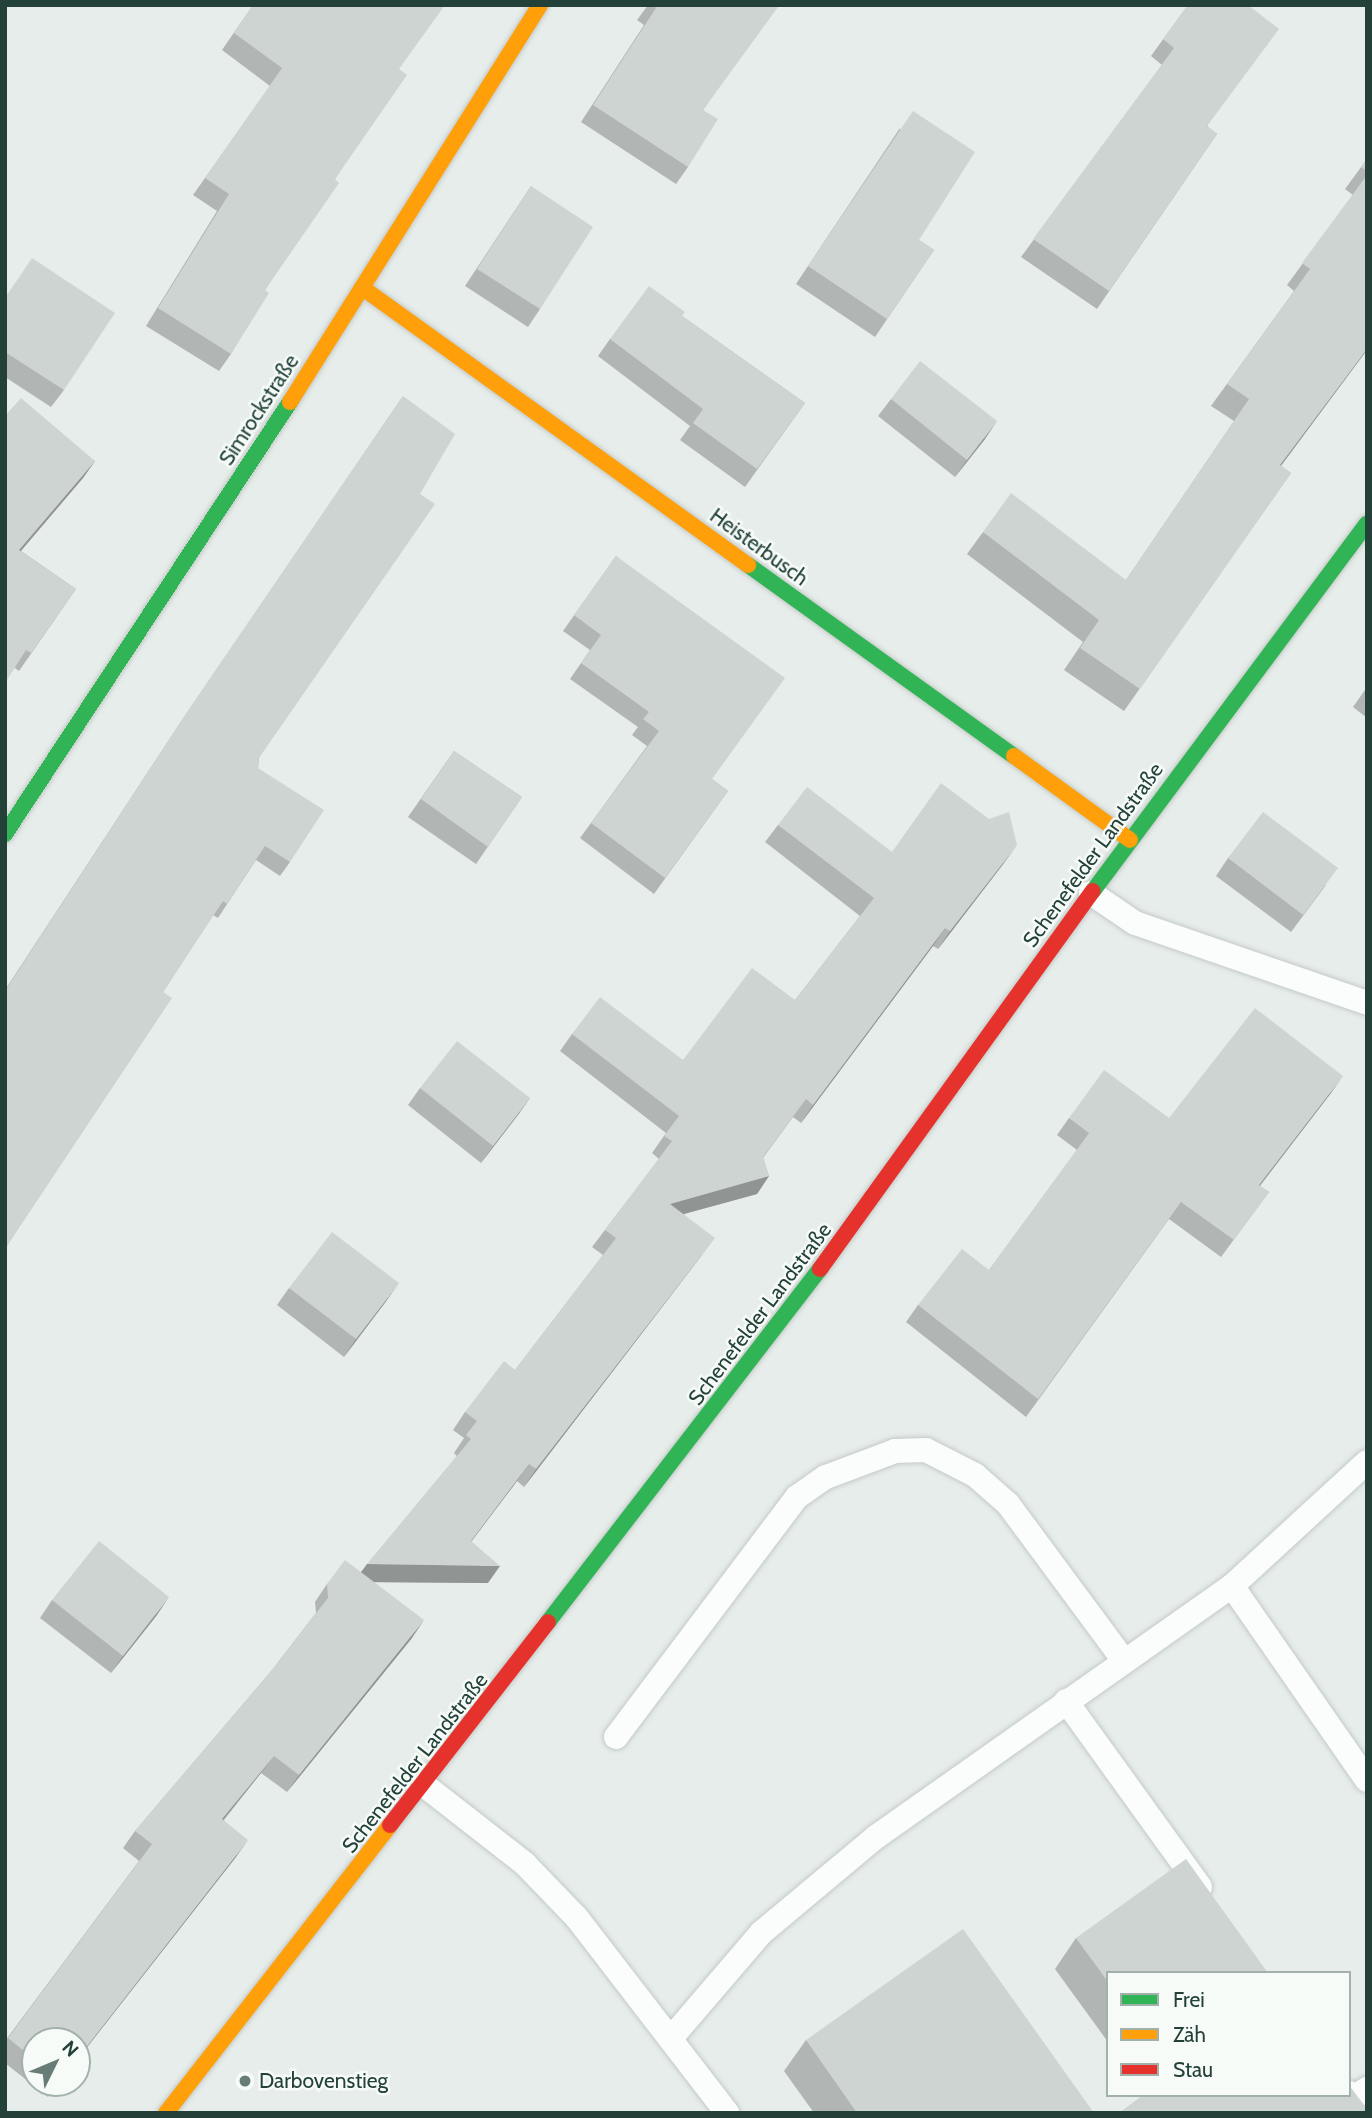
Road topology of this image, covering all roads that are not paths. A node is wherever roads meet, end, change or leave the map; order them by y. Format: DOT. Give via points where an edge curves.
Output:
graph roads {
  1 [pos="540,5"];
  2 [pos="364,289"];
  3 [pos="1367,524"];
  4 [pos="5,834"];
  5 [pos="1130,839"];
  6 [pos="1091,892"];
  7 [pos="1367,1003"];
  8 [pos="1367,1462"];
  9 [pos="1232,1586"];
  10 [pos="1124,1661"];
  11 [pos="1066,1701"];
  12 [pos="617,1737"];
  13 [pos="1367,1780"];
  14 [pos="424,1785"];
  15 [pos="1213,1905"];
  16 [pos="672,2037"];
  17 [pos="1367,2088"];
  18 [pos="1351,2096"];
  19 [pos="166,2113"];
  20 [pos="727,2113"];
  1 -- 2 [label="street, Simrockstraße"];
  2 -- 4 [label="street, Simrockstraße"];
  2 -- 5 [label="street, Heisterbusch"];
  3 -- 5 [label="street, Schenefelder Landstraße"];
  5 -- 6 [label="street, Schenefelder Landstraße"];
  6 -- 7 [label="lane" via="1135,923"];
  6 -- 14 [label="street, Schenefelder Landstraße" via="792,1308"];
  8 -- 9 [label="lane"];
  9 -- 10 [label="lane"];
  9 -- 13 [label="lane"];
  10 -- 11 [label="lane"];
  10 -- 12 [label="lane" via="1008,1504 975,1475 926,1450 895,1451 826,1477 797,1497"];
  11 -- 15 [label="lane"];
  11 -- 16 [label="lane" via="876,1838 761,1933"];
  14 -- 16 [label="lane" via="525,1864"];
  14 -- 19 [label="street, Schenefelder Landstraße"];
  16 -- 20 [label="lane"];
  17 -- 18 [label="lane"];
}
